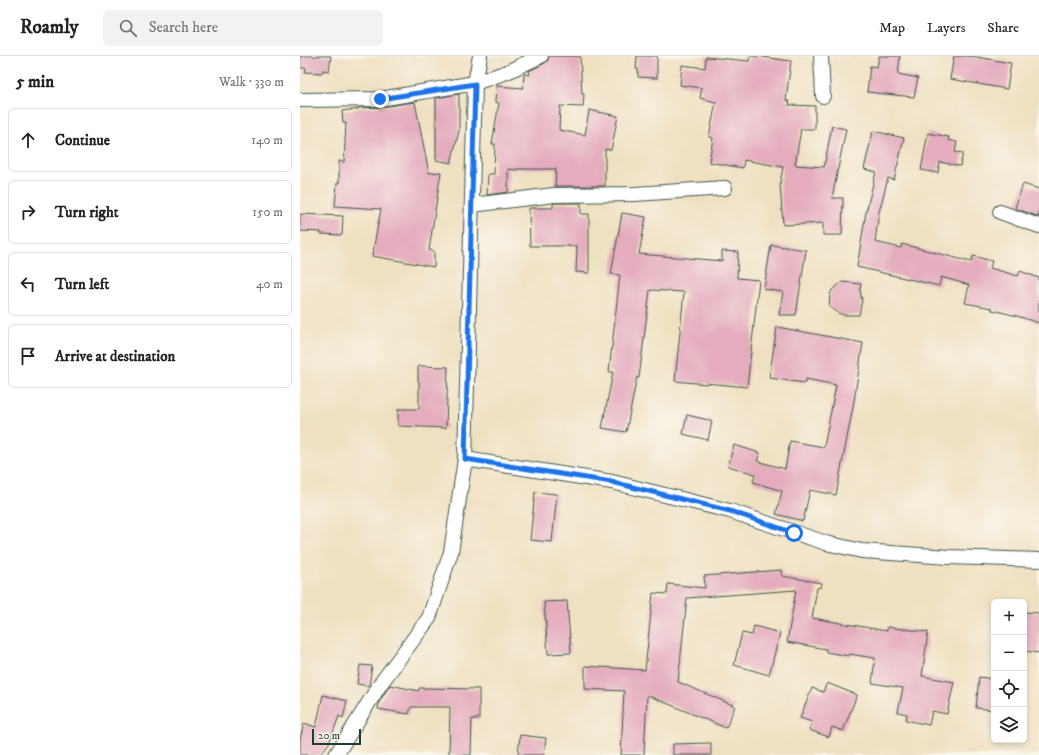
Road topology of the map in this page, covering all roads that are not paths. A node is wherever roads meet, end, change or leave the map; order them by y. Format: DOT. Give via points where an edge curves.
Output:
graph roads {
  1 [pos="480,56"];
  2 [pos="541,56"];
  3 [pos="821,56"];
  4 [pos="475,84"];
  5 [pos="823,96"];
  6 [pos="300,100"];
  7 [pos="725,188"];
  8 [pos="472,205"];
  9 [pos="1000,212"];
  10 [pos="1039,226"];
  11 [pos="465,459"];
  12 [pos="1039,560"];
  13 [pos="336,755"];
  1 -- 4 [label="street"];
  2 -- 4 [label="street"];
  3 -- 5 [label="street"];
  4 -- 6 [label="street" via="380,99"];
  4 -- 8 [label="street"];
  7 -- 8 [label="street" via="635,194 554,195"];
  8 -- 11 [label="street"];
  9 -- 10 [label="street"];
  11 -- 12 [label="street" via="612,482 730,511 826,543 862,551"];
  11 -- 13 [label="street" via="451,552 429,618 381,683"];
}
